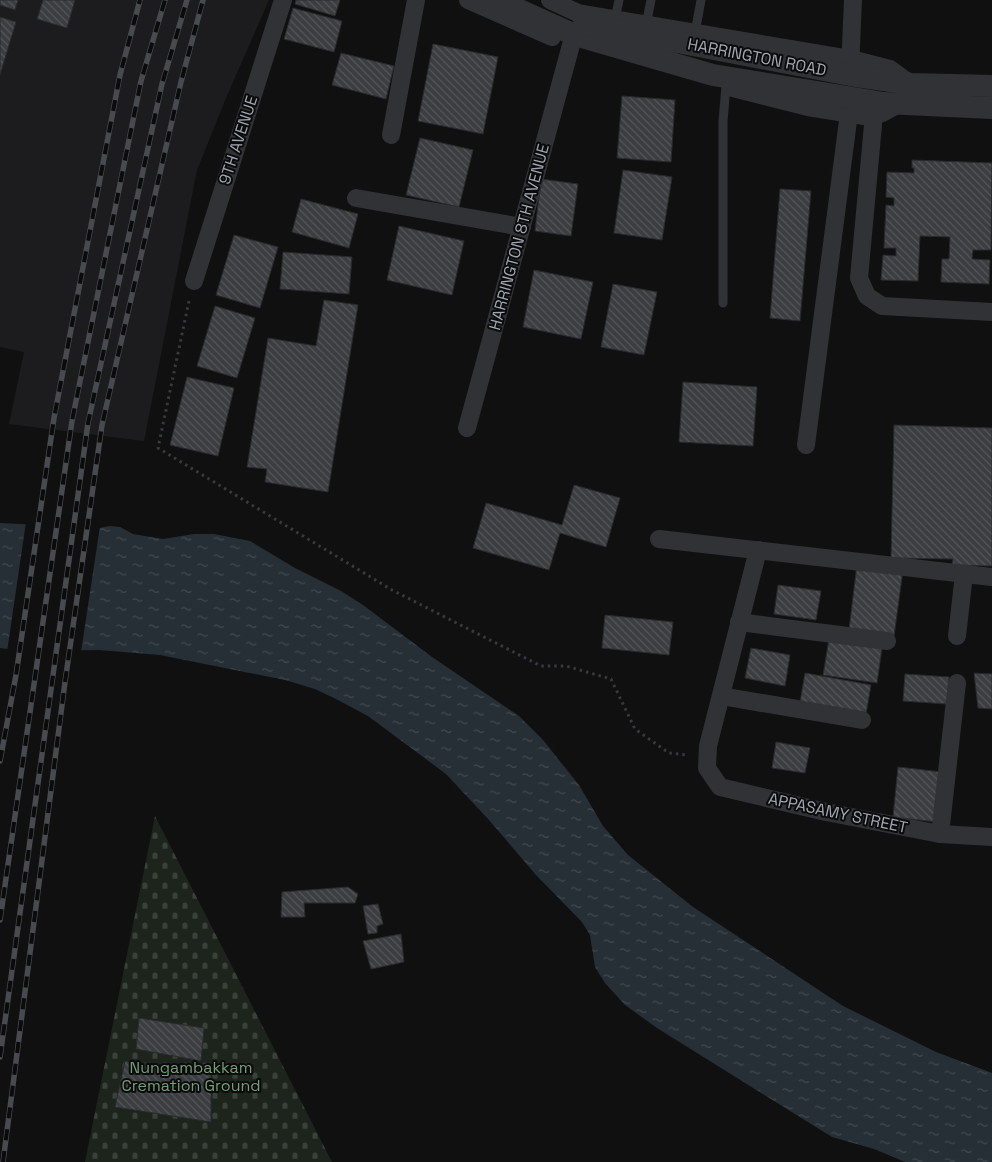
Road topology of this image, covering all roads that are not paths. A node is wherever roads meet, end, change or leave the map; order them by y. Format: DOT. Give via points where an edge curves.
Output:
graph roads {
  1 [pos="283,0"];
  2 [pos="416,0"];
  3 [pos="468,0"];
  4 [pos="497,0"];
  5 [pos="527,0"];
  6 [pos="550,0"];
  7 [pos="618,0"];
  8 [pos="651,0"];
  9 [pos="701,0"];
  10 [pos="853,0"];
  11 [pos="615,20"];
  12 [pos="646,24"];
  13 [pos="695,33"];
  14 [pos="571,45"];
  15 [pos="850,67"];
  16 [pos="726,86"];
  17 [pos="992,86"];
  18 [pos="900,104"];
  19 [pos="849,105"];
  20 [pos="992,108"];
  21 [pos="874,114"];
  22 [pos="391,135"];
  23 [pos="356,198"];
  24 [pos="522,227"];
  25 [pos="194,281"];
  26 [pos="723,303"];
  27 [pos="992,312"];
  28 [pos="467,428"];
  29 [pos="806,445"];
  30 [pos="659,539"];
  31 [pos="758,550"];
  32 [pos="964,574"];
  33 [pos="992,577"];
  34 [pos="739,622"];
  35 [pos="956,636"];
  36 [pos="887,641"];
  37 [pos="956,683"];
  38 [pos="721,696"];
  39 [pos="862,720"];
  40 [pos="940,834"];
  41 [pos="992,837"];
  1 -- 25 [label="street, 9TH AVENUE"];
  2 -- 22 [label="street"];
  3 -- 14 [label="street"];
  4 -- 19 [label="street, HARRINGTON ROAD" via="575,35 713,75"];
  5 -- 15 [label="street, HARRINGTON ROAD" via="579,23"];
  6 -- 11 [label="street" via="578,13"];
  7 -- 11 [label="lane"];
  8 -- 12 [label="lane"];
  9 -- 13 [label="lane"];
  10 -- 15 [label="street"];
  11 -- 12 [label="street"];
  12 -- 13 [label="street"];
  13 -- 15 [label="street"];
  14 -- 16 [label="street"];
  14 -- 24 [label="street, HARRINGTON 8TH AVENUE"];
  15 -- 17 [label="street, HARRINGTON ROAD" via="911,84"];
  16 -- 19 [label="street" via="808,107"];
  16 -- 26 [label="lane" via="723,121"];
  18 -- 19 [label="street, HARRINGTON ROAD"];
  18 -- 20 [label="street, HARRINGTON ROAD"];
  18 -- 21 [label="street"];
  19 -- 21 [label="street" via="864,116"];
  19 -- 29 [label="street"];
  21 -- 27 [label="street" via="859,278 867,296 882,306"];
  23 -- 24 [label="street"];
  24 -- 28 [label="street, HARRINGTON 8TH AVENUE"];
  30 -- 31 [label="street"];
  31 -- 32 [label="street"];
  31 -- 34 [label="street"];
  32 -- 33 [label="street"];
  32 -- 35 [label="street"];
  34 -- 36 [label="street"];
  34 -- 38 [label="street"];
  37 -- 40 [label="street"];
  38 -- 39 [label="street"];
  38 -- 40 [label="street, APPASAMY STREET" via="708,746 707,768 720,787"];
  40 -- 41 [label="street, APPASAMY STREET"];
}
